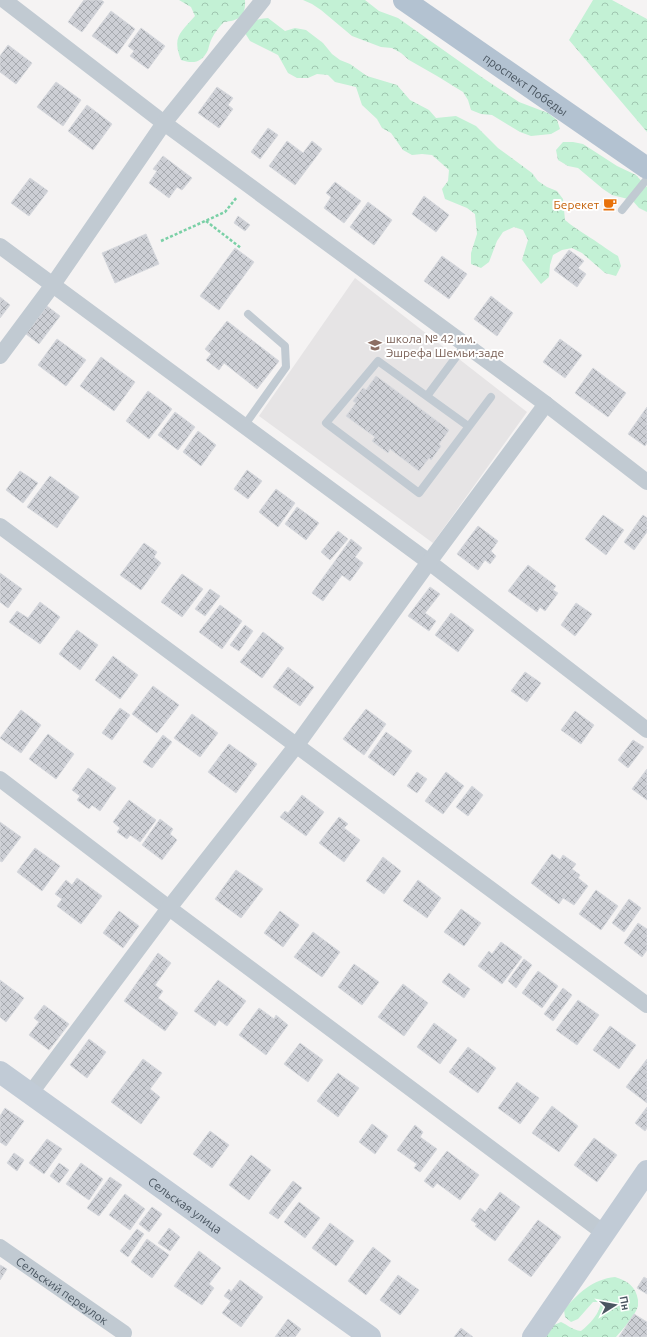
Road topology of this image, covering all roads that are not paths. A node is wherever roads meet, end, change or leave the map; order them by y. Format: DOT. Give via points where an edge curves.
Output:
graph roads {
  1 [pos="4,0"];
  2 [pos="263,0"];
  3 [pos="404,0"];
  4 [pos="164,123"];
  5 [pos="647,168"];
  6 [pos="647,179"];
  7 [pos="622,210"];
  8 [pos="0,246"];
  9 [pos="52,286"];
  10 [pos="248,314"];
  11 [pos="465,345"];
  12 [pos="0,356"];
  13 [pos="427,396"];
  14 [pos="491,397"];
  15 [pos="546,404"];
  16 [pos="244,426"];
  17 [pos="468,426"];
  18 [pos="647,482"];
  19 [pos="0,526"];
  20 [pos="429,562"];
  21 [pos="647,730"];
  22 [pos="296,746"];
  23 [pos="0,779"];
  24 [pos="169,908"];
  25 [pos="647,1004"];
  26 [pos="0,1072"];
  27 [pos="30,1094"];
  28 [pos="647,1171"];
  29 [pos="604,1233"];
  30 [pos="0,1248"];
  31 [pos="124,1332"];
  32 [pos="370,1337"];
  33 [pos="533,1337"];
  1 -- 4 [label="street"];
  2 -- 4 [label="street"];
  3 -- 5 [label="main road, проспект Победы"];
  4 -- 9 [label="street"];
  4 -- 11 [label="street"];
  6 -- 7 [label="lane"];
  8 -- 9 [label="street"];
  9 -- 12 [label="street"];
  9 -- 16 [label="street"];
  10 -- 16 [label="lane" via="285,346 286,367"];
  11 -- 13 [label="lane"];
  11 -- 15 [label="street"];
  13 -- 17 [label="lane"];
  13 -- 17 [label="lane" via="378,361 326,423 419,493"];
  14 -- 17 [label="lane"];
  15 -- 18 [label="street"];
  15 -- 20 [label="street"];
  16 -- 20 [label="street"];
  19 -- 22 [label="street"];
  20 -- 21 [label="street"];
  20 -- 22 [label="street"];
  22 -- 24 [label="street"];
  22 -- 25 [label="street"];
  23 -- 24 [label="street"];
  24 -- 27 [label="street"];
  24 -- 29 [label="street"];
  26 -- 27 [label="main road, Сельская улица"];
  27 -- 32 [label="main road, Сельская улица"];
  28 -- 29 [label="main road"];
  29 -- 33 [label="main road"];
  30 -- 31 [label="street, Сельский переулок"];
}
